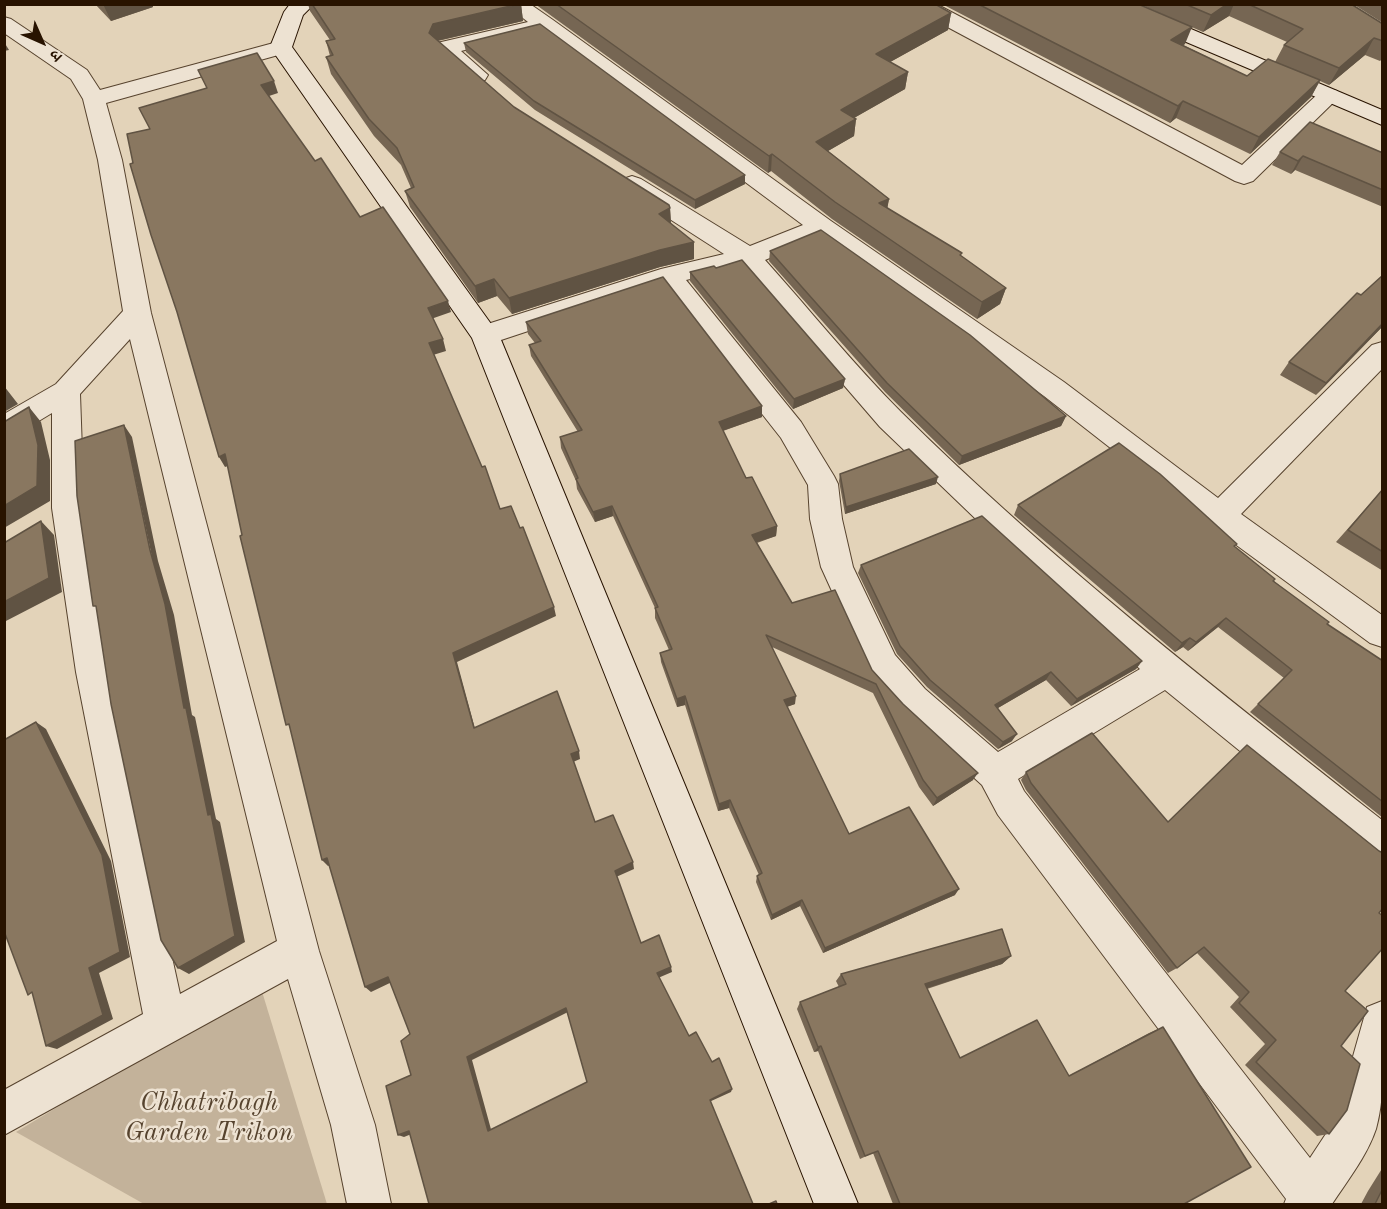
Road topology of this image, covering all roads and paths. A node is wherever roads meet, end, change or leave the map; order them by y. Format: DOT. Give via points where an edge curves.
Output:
graph roads {
  1 [pos="304,4"];
  2 [pos="515,4"];
  3 [pos="919,4"];
  4 [pos="1113,4"];
  5 [pos="1159,4"];
  6 [pos="4,23"];
  7 [pos="546,24"];
  8 [pos="281,47"];
  9 [pos="490,87"];
  10 [pos="1334,87"];
  11 [pos="94,99"];
  12 [pos="1383,118"];
  13 [pos="611,172"];
  14 [pos="822,227"];
  15 [pos="748,256"];
  16 [pos="670,275"];
  17 [pos="137,313"];
  18 [pos="485,335"];
  19 [pos="1383,352"];
  20 [pos="66,391"];
  21 [pos="4,428"];
  22 [pos="1220,516"];
  23 [pos="1383,633"];
  24 [pos="1167,671"];
  25 [pos="994,773"];
  26 [pos="1383,843"];
  27 [pos="299,951"];
  28 [pos="1383,1022"];
  29 [pos="166,1024"];
  30 [pos="4,1114"];
  31 [pos="1309,1201"];
  32 [pos="369,1204"];
  33 [pos="836,1204"];
  1 -- 8 [label="street" via="294,12"];
  2 -- 7 [label="street"];
  3 -- 10 [label="street" via="1244,176"];
  4 -- 10 [label="street"];
  5 -- 10 [label="street"];
  6 -- 11 [label="street" via="79,75"];
  7 -- 9 [label="street" via="445,48"];
  7 -- 14 [label="street"];
  8 -- 11 [label="street"];
  8 -- 18 [label="street"];
  10 -- 12 [label="street"];
  11 -- 17 [label="street" via="110,160"];
  13 -- 15 [label="street"];
  14 -- 15 [label="street"];
  14 -- 22 [label="street" via="1054,389"];
  15 -- 16 [label="street"];
  15 -- 24 [label="street" via="890,419 1041,562"];
  16 -- 18 [label="street"];
  16 -- 25 [label="street" via="792,430 823,484 837,567 883,666"];
  17 -- 20 [label="street"];
  17 -- 27 [label="street"];
  18 -- 33 [label="street"];
  19 -- 22 [label="street"];
  20 -- 21 [label="street"];
  20 -- 29 [label="street" via="54,516 93,672"];
  22 -- 23 [label="street"];
  24 -- 25 [label="street"];
  24 -- 26 [label="street"];
  25 -- 31 [label="street" via="1011,803"];
  27 -- 29 [label="street"];
  27 -- 32 [label="street" via="353,1125"];
  28 -- 31 [label="street" via="1354,1130"];
  29 -- 30 [label="street"];
}
